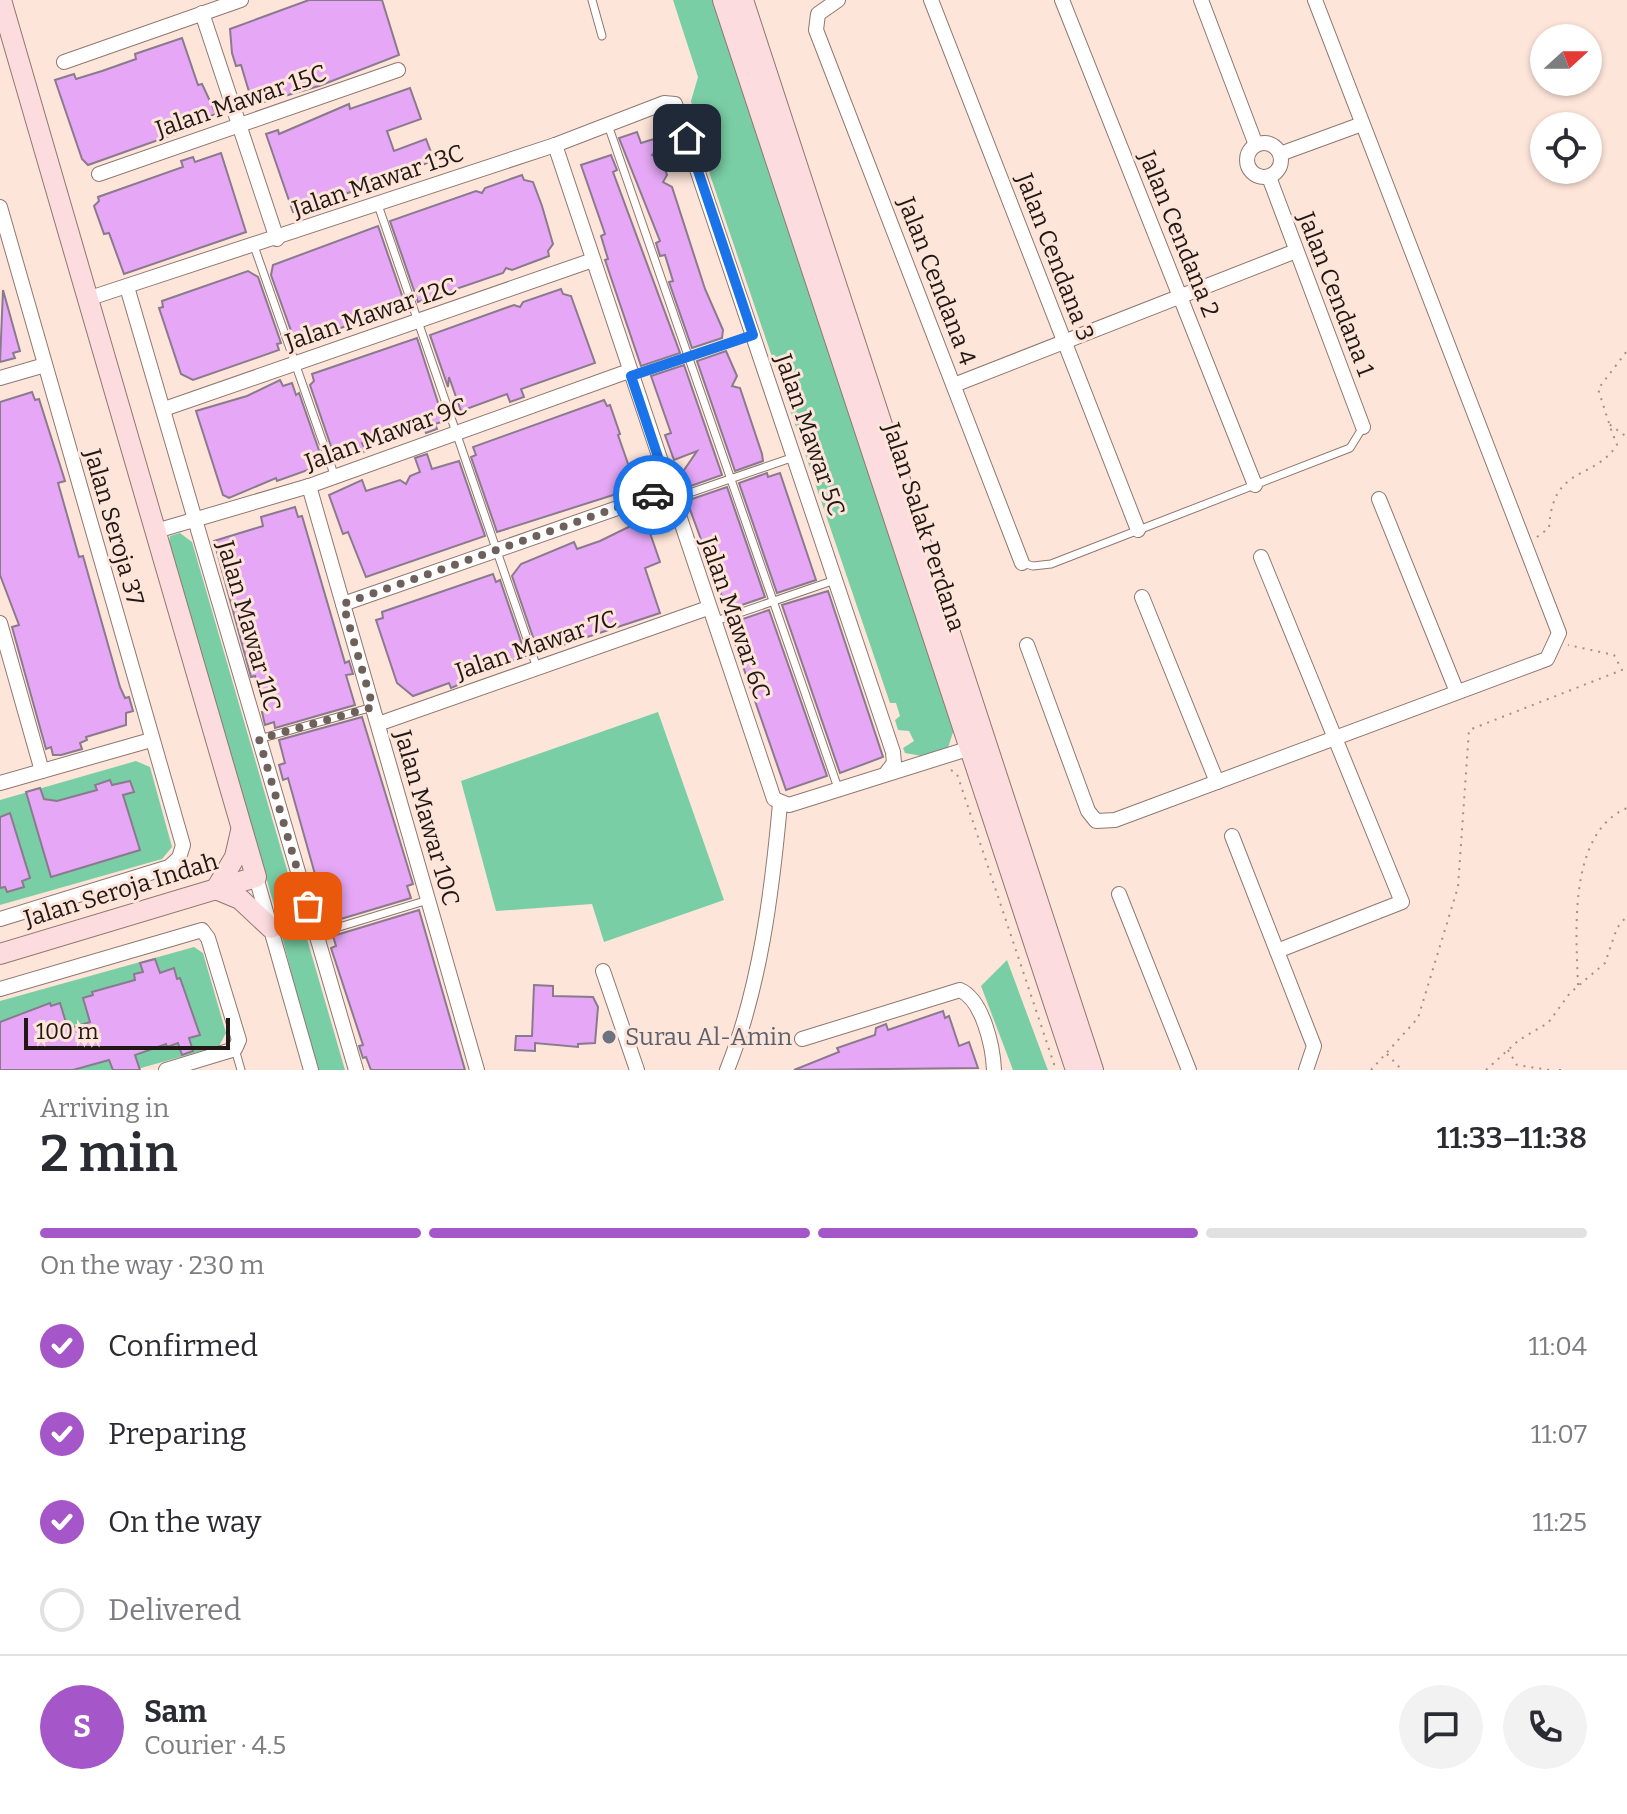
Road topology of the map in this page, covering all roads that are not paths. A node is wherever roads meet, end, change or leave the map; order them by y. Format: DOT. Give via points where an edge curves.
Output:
graph roads {
  1 [pos="1,0"];
  2 [pos="241,0"];
  3 [pos="592,0"];
  4 [pos="723,0"];
  5 [pos="743,0"];
  6 [pos="838,0"];
  7 [pos="931,0"];
  8 [pos="1062,0"];
  9 [pos="1201,0"];
  10 [pos="1315,0"];
  11 [pos="0,13"];
  12 [pos="202,13"];
  13 [pos="602,36"];
  14 [pos="15,43"];
  15 [pos="64,62"];
  16 [pos="398,70"];
  17 [pos="678,110"];
  18 [pos="1362,124"];
  19 [pos="239,125"];
  20 [pos="608,125"];
  21 [pos="555,145"];
  22 [pos="1256,145"];
  23 [pos="1280,154"];
  24 [pos="99,174"];
  25 [pos="1269,177"];
  26 [pos="378,205"];
  27 [pos="0,207"];
  28 [pos="277,239"];
  29 [pos="254,246"];
  30 [pos="1296,251"];
  31 [pos="593,260"];
  32 [pos="127,287"];
  33 [pos="1180,296"];
  34 [pos="87,299"];
  35 [pos="417,321"];
  36 [pos="753,335"];
  37 [pos="1065,342"];
  38 [pos="688,357"];
  39 [pos="295,363"];
  40 [pos="45,365"];
  41 [pos="630,374"];
  42 [pos="0,378"];
  43 [pos="954,385"];
  44 [pos="164,409"];
  45 [pos="1363,427"];
  46 [pos="456,433"];
  47 [pos="794,457"];
  48 [pos="335,477"];
  49 [pos="731,479"];
  50 [pos="1255,485"];
  51 [pos="309,486"];
  52 [pos="670,494"];
  53 [pos="1379,499"];
  54 [pos="195,520"];
  55 [pos="1138,530"];
  56 [pos="156,531"];
  57 [pos="496,550"];
  58 [pos="1261,557"];
  59 [pos="1022,563"];
  60 [pos="835,580"];
  61 [pos="1142,597"];
  62 [pos="773,601"];
  63 [pos="343,604"];
  64 [pos="710,615"];
  65 [pos="0,623"];
  66 [pos="1027,645"];
  67 [pos="537,668"];
  68 [pos="1457,692"];
  69 [pos="373,707"];
  70 [pos="378,724"];
  71 [pos="1334,738"];
  72 [pos="259,739"];
  73 [pos="151,740"];
  74 [pos="978,746"];
  75 [pos="42,771"];
  76 [pos="887,772"];
  77 [pos="1217,782"];
  78 [pos="0,783"];
  79 [pos="838,788"];
  80 [pos="780,804"];
  81 [pos="242,827"];
  82 [pos="1232,836"];
  83 [pos="256,877"];
  84 [pos="216,889"];
  85 [pos="1119,894"];
  86 [pos="428,900"];
  87 [pos="0,919"];
  88 [pos="271,928"];
  89 [pos="316,934"];
  90 [pos="1277,951"];
  91 [pos="0,954"];
  92 [pos="603,971"];
  93 [pos="0,989"];
  94 [pos="802,1039"];
  95 [pos="235,1049"];
  96 [pos="166,1070"];
  97 [pos="241,1070"];
  98 [pos="311,1070"];
  99 [pos="356,1070"];
  100 [pos="477,1070"];
  101 [pos="637,1070"];
  102 [pos="727,1070"];
  103 [pos="994,1070"];
  104 [pos="1076,1070"];
  105 [pos="1093,1070"];
  106 [pos="1189,1070"];
  107 [pos="1306,1070"];
  1 -- 14 [label="street"];
  2 -- 12 [label="street"];
  3 -- 13 [label="lane"];
  4 -- 74 [label="street, Jalan Salak Perdana"];
  5 -- 74 [label="street, Jalan Salak Perdana"];
  6 -- 43 [label="street, Jalan Cendana 4" via="818,14 816,30"];
  7 -- 37 [label="street, Jalan Cendana 3"];
  8 -- 33 [label="street, Jalan Cendana 2"];
  9 -- 22 [label="street"];
  10 -- 18 [label="street"];
  11 -- 14 [label="street"];
  12 -- 15 [label="street"];
  12 -- 19 [label="street"];
  14 -- 34 [label="street"];
  16 -- 19 [label="street, Jalan Mawar 15C"];
  17 -- 20 [label="street, Jalan Mawar 13C" via="670,102"];
  17 -- 36 [label="street, Jalan Mawar 5C"];
  18 -- 23 [label="street"];
  18 -- 68 [label="street" via="1559,633 1547,659"];
  19 -- 24 [label="street, Jalan Mawar 15C"];
  19 -- 28 [label="street"];
  20 -- 21 [label="street, Jalan Mawar 13C"];
  20 -- 38 [label="lane"];
  21 -- 26 [label="street, Jalan Mawar 13C"];
  21 -- 31 [label="street, Jalan Mawar 6C"];
  22 -- 23 [label="street" via="1268,144"];
  22 -- 25 [label="street" via="1247,159 1250,169"];
  23 -- 25 [label="street" via="1281,165"];
  25 -- 30 [label="street, Jalan Cendana 1"];
  26 -- 28 [label="street, Jalan Mawar 13C"];
  26 -- 35 [label="lane"];
  27 -- 40 [label="street, Jalan Seroja 37"];
  28 -- 29 [label="street, Jalan Mawar 13C"];
  29 -- 32 [label="street, Jalan Mawar 13C"];
  29 -- 39 [label="lane"];
  30 -- 33 [label="street"];
  30 -- 45 [label="street, Jalan Cendana 1"];
  31 -- 35 [label="street, Jalan Mawar 12C"];
  31 -- 41 [label="street, Jalan Mawar 6C"];
  32 -- 34 [label="street, Jalan Mawar 13C"];
  32 -- 44 [label="street, Jalan Mawar 11C"];
  33 -- 37 [label="street"];
  33 -- 50 [label="street, Jalan Cendana 2"];
  34 -- 56 [label="street"];
  35 -- 39 [label="street, Jalan Mawar 12C"];
  35 -- 46 [label="lane"];
  36 -- 38 [label="lane"];
  36 -- 47 [label="street, Jalan Mawar 5C"];
  37 -- 43 [label="street"];
  37 -- 55 [label="street, Jalan Cendana 3"];
  38 -- 41 [label="lane"];
  38 -- 49 [label="lane"];
  39 -- 44 [label="street, Jalan Mawar 12C"];
  39 -- 48 [label="lane"];
  40 -- 42 [label="street"];
  40 -- 73 [label="street, Jalan Seroja 37"];
  41 -- 46 [label="street, Jalan Mawar 9C"];
  41 -- 52 [label="street, Jalan Mawar 6C"];
  43 -- 59 [label="street, Jalan Cendana 4"];
  44 -- 54 [label="street, Jalan Mawar 11C"];
  45 -- 50 [label="lane" via="1350,448"];
  46 -- 48 [label="street, Jalan Mawar 9C"];
  46 -- 57 [label="lane"];
  47 -- 49 [label="lane"];
  47 -- 60 [label="street, Jalan Mawar 5C"];
  48 -- 51 [label="street, Jalan Mawar 9C"];
  49 -- 52 [label="lane"];
  49 -- 62 [label="lane"];
  50 -- 55 [label="lane"];
  51 -- 54 [label="street, Jalan Mawar 9C"];
  51 -- 63 [label="street, Jalan Mawar 10C"];
  52 -- 57 [label="street"];
  52 -- 64 [label="street, Jalan Mawar 6C"];
  53 -- 68 [label="street"];
  54 -- 56 [label="street, Jalan Mawar 9C"];
  54 -- 72 [label="street, Jalan Mawar 11C"];
  55 -- 59 [label="lane" via="1051,564"];
  56 -- 81 [label="street"];
  57 -- 63 [label="street"];
  57 -- 67 [label="lane"];
  58 -- 71 [label="street"];
  60 -- 62 [label="lane"];
  60 -- 76 [label="street, Jalan Mawar 5C" via="893,752 894,763"];
  61 -- 77 [label="street"];
  62 -- 64 [label="lane"];
  62 -- 79 [label="lane"];
  63 -- 69 [label="street, Jalan Mawar 10C"];
  64 -- 67 [label="street, Jalan Mawar 7C"];
  64 -- 80 [label="street, Jalan Mawar 6C" via="769,786"];
  65 -- 75 [label="street"];
  66 -- 77 [label="street" via="1096,821 1115,820"];
  67 -- 70 [label="street, Jalan Mawar 7C"];
  68 -- 71 [label="street"];
  69 -- 70 [label="street, Jalan Mawar 10C"];
  69 -- 72 [label="lane"];
  70 -- 86 [label="street, Jalan Mawar 10C"];
  71 -- 77 [label="street"];
  71 -- 90 [label="street" via="1402,902"];
  72 -- 89 [label="street, Jalan Mawar 11C"];
  73 -- 75 [label="street"];
  73 -- 87 [label="street, Jalan Seroja 37" via="183,845 179,858 169,867"];
  74 -- 76 [label="street"];
  74 -- 104 [label="street, Jalan Salak Perdana"];
  74 -- 105 [label="street, Jalan Salak Perdana"];
  75 -- 78 [label="street"];
  76 -- 79 [label="street"];
  79 -- 80 [label="street"];
  80 -- 102 [label="street" via="774,868 749,1001"];
  81 -- 83 [label="street"];
  81 -- 84 [label="street" via="235,857"];
  82 -- 90 [label="street"];
  83 -- 84 [label="street, Jalan Seroja Indah"];
  83 -- 88 [label="street"];
  84 -- 88 [label="street" via="240,899"];
  84 -- 91 [label="street, Jalan Seroja Indah"];
  85 -- 106 [label="street"];
  86 -- 89 [label="lane"];
  86 -- 100 [label="street, Jalan Mawar 10C"];
  88 -- 98 [label="street"];
  89 -- 99 [label="street, Jalan Mawar 11C"];
  90 -- 107 [label="street" via="1314,1046"];
  92 -- 101 [label="street"];
  93 -- 95 [label="street" via="202,930 239,1040"];
  94 -- 103 [label="street" via="960,990 974,1002"];
  95 -- 96 [label="street"];
  95 -- 97 [label="lane"];
}
